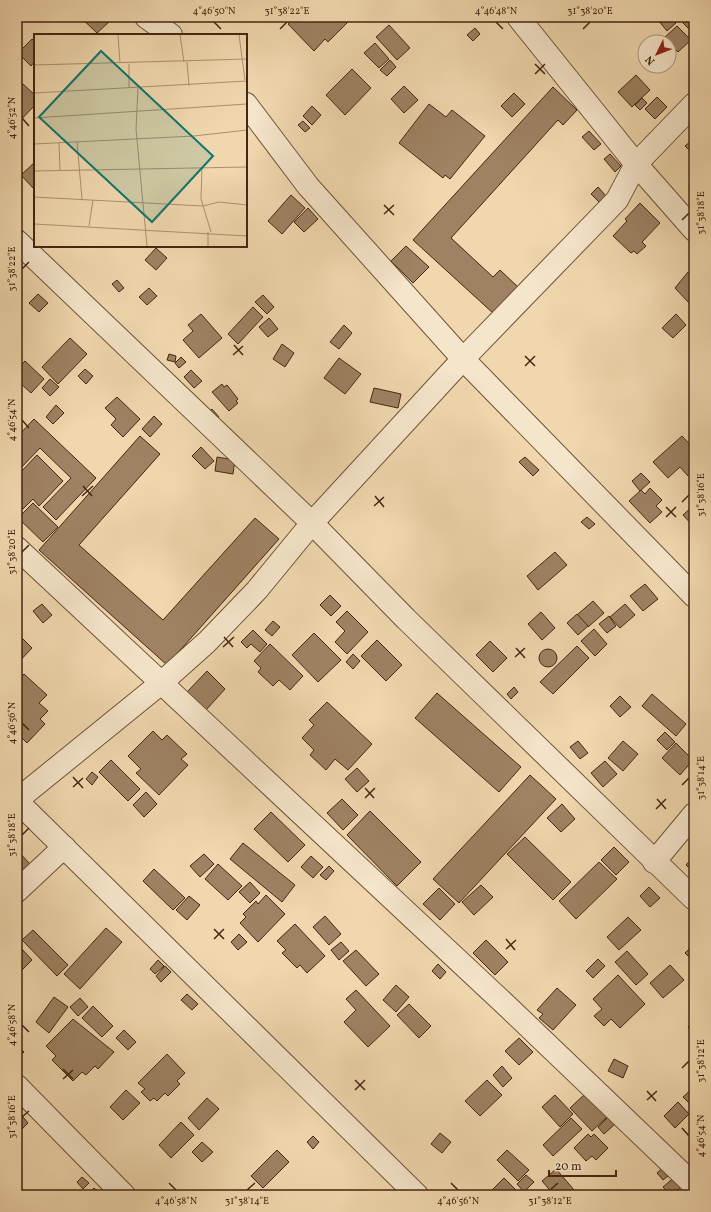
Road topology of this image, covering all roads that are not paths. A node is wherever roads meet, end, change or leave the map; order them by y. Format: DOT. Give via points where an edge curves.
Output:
graph roads {
  1 [pos="146,17"];
  2 [pos="518,17"];
  3 [pos="170,34"];
  4 [pos="694,104"];
  5 [pos="247,105"];
  6 [pos="636,164"];
  7 [pos="694,230"];
  8 [pos="17,241"];
  9 [pos="463,359"];
  10 [pos="312,523"];
  11 [pos="17,548"];
  12 [pos="694,596"];
  13 [pos="160,684"];
  14 [pos="17,801"];
  15 [pos="694,814"];
  16 [pos="64,847"];
  17 [pos="654,862"];
  18 [pos="17,891"];
  19 [pos="694,899"];
  20 [pos="17,1086"];
  21 [pos="694,1185"];
  22 [pos="124,1195"];
  23 [pos="416,1195"];
  1 -- 3 [label="street"];
  2 -- 6 [label="street"];
  4 -- 6 [label="street"];
  5 -- 9 [label="street" via="308,186"];
  6 -- 7 [label="street"];
  6 -- 9 [label="street" via="617,200"];
  8 -- 10 [label="street"];
  9 -- 10 [label="street"];
  9 -- 12 [label="street"];
  10 -- 13 [label="street" via="257,590 207,642"];
  10 -- 17 [label="street" via="406,619"];
  11 -- 13 [label="street"];
  13 -- 14 [label="street"];
  13 -- 21 [label="street" via="508,1007"];
  14 -- 16 [label="street"];
  15 -- 17 [label="street"];
  16 -- 18 [label="street"];
  16 -- 23 [label="street"];
  17 -- 19 [label="street"];
  20 -- 22 [label="street"];
}
